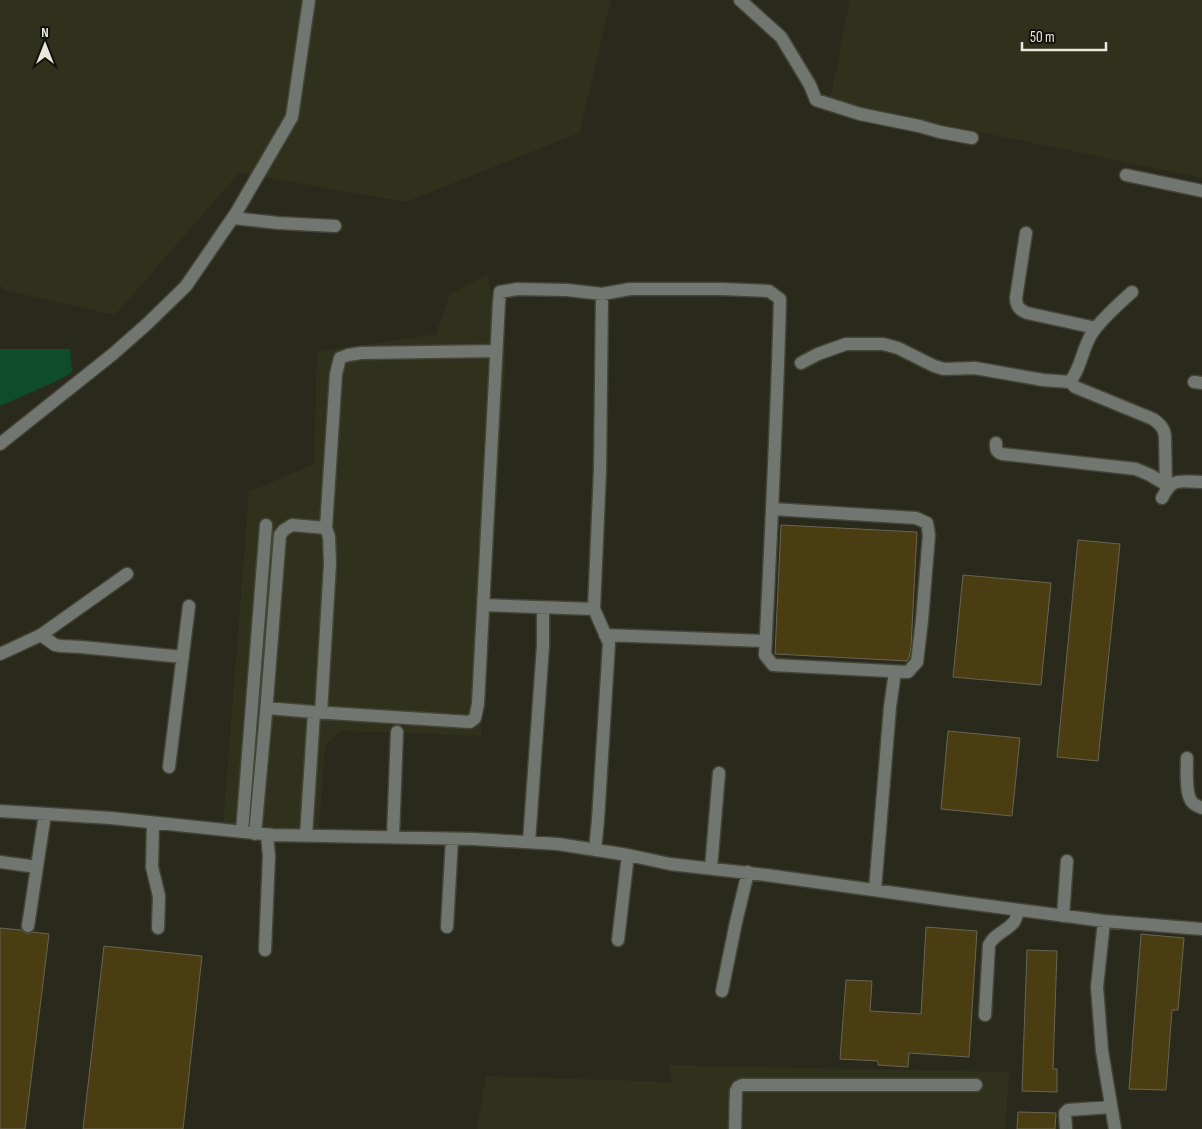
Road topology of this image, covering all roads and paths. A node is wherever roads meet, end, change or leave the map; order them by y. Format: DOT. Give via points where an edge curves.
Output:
graph roads {
  1 [pos="309,0"];
  2 [pos="740,0"];
  3 [pos="972,138"];
  4 [pos="1126,175"];
  5 [pos="1202,192"];
  6 [pos="232,218"];
  7 [pos="335,226"];
  8 [pos="1026,233"];
  9 [pos="1132,292"];
  10 [pos="602,294"];
  11 [pos="1096,328"];
  12 [pos="496,351"];
  13 [pos="801,363"];
  14 [pos="1070,382"];
  15 [pos="996,443"];
  16 [pos="0,444"];
  17 [pos="1202,482"];
  18 [pos="1164,491"];
  19 [pos="772,509"];
  20 [pos="266,525"];
  21 [pos="326,528"];
  22 [pos="128,574"];
  23 [pos="483,605"];
  24 [pos="189,606"];
  25 [pos="543,608"];
  26 [pos="594,610"];
  27 [pos="41,635"];
  28 [pos="605,635"];
  29 [pos="766,641"];
  30 [pos="0,654"];
  31 [pos="183,657"];
  32 [pos="895,672"];
  33 [pos="267,708"];
  34 [pos="318,712"];
  35 [pos="397,732"];
  36 [pos="1187,758"];
  37 [pos="169,768"];
  38 [pos="719,773"];
  39 [pos="1202,808"];
  40 [pos="0,811"];
  41 [pos="45,814"];
  42 [pos="153,823"];
  43 [pos="242,832"];
  44 [pos="261,834"];
  45 [pos="306,836"];
  46 [pos="393,838"];
  47 [pos="452,839"];
  48 [pos="529,842"];
  49 [pos="595,850"];
  50 [pos="628,855"];
  51 [pos="1067,861"];
  52 [pos="0,862"];
  53 [pos="37,867"];
  54 [pos="711,868"];
  55 [pos="748,872"];
  56 [pos="875,890"];
  57 [pos="1019,910"];
  58 [pos="1063,916"];
  59 [pos="1104,922"];
  60 [pos="28,926"];
  61 [pos="447,927"];
  62 [pos="158,928"];
  63 [pos="1202,929"];
  64 [pos="618,940"];
  65 [pos="265,950"];
  66 [pos="722,991"];
  67 [pos="985,1015"];
  68 [pos="976,1085"];
  69 [pos="1111,1107"];
  70 [pos="735,1129"];
  71 [pos="1066,1129"];
  72 [pos="1115,1129"];
  1 -- 6 [label="street" via="292,117"];
  2 -- 3 [label="street" via="781,37 816,100 860,114"];
  4 -- 5 [label="street"];
  6 -- 7 [label="street"];
  6 -- 16 [label="street" via="186,286 147,324"];
  8 -- 11 [label="street" via="1016,298 1018,307 1027,313"];
  9 -- 11 [label="street"];
  10 -- 12 [label="street" via="517,289 500,292"];
  10 -- 19 [label="street" via="630,289 722,289 769,291 780,299"];
  10 -- 26 [label="street"];
  11 -- 14 [label="street"];
  12 -- 21 [label="street" via="361,353 340,358 336,374"];
  12 -- 23 [label="street"];
  13 -- 14 [label="street" via="846,344 883,344 944,369 975,368"];
  14 -- 18 [label="street" via="1160,424 1165,436"];
  15 -- 18 [label="street" via="996,450 1002,454 1136,469 1150,475"];
  17 -- 18 [label="street" via="1177,482"];
  19 -- 29 [label="street"];
  19 -- 32 [label="street" via="916,518 927,524 917,662 908,672"];
  20 -- 43 [label="street"];
  21 -- 33 [label="street" via="292,525 280,535"];
  21 -- 34 [label="street" via="330,564"];
  22 -- 27 [label="street"];
  23 -- 25 [label="street"];
  23 -- 34 [label="street" via="478,704 475,718 470,722"];
  24 -- 31 [label="street"];
  25 -- 26 [label="street"];
  25 -- 48 [label="street"];
  26 -- 28 [label="street"];
  27 -- 30 [label="street"];
  27 -- 31 [label="street" via="61,646"];
  28 -- 29 [label="street"];
  28 -- 49 [label="street" via="608,643"];
  29 -- 32 [label="street" via="765,655 773,665"];
  31 -- 37 [label="street"];
  32 -- 56 [label="street"];
  33 -- 34 [label="street"];
  33 -- 44 [label="street"];
  34 -- 45 [label="street"];
  35 -- 46 [label="street"];
  36 -- 39 [label="street" via="1190,799"];
  38 -- 54 [label="street"];
  40 -- 41 [label="street"];
  41 -- 42 [label="street"];
  41 -- 53 [label="street"];
  42 -- 43 [label="street"];
  42 -- 62 [label="street" via="152,868 159,896"];
  43 -- 44 [label="street"];
  44 -- 45 [label="street"];
  44 -- 65 [label="street" via="269,856"];
  45 -- 46 [label="street"];
  46 -- 47 [label="street"];
  47 -- 48 [label="street"];
  47 -- 61 [label="street"];
  48 -- 49 [label="street"];
  49 -- 50 [label="street"];
  50 -- 54 [label="street"];
  50 -- 64 [label="street"];
  51 -- 58 [label="street"];
  52 -- 53 [label="street"];
  53 -- 60 [label="street"];
  54 -- 55 [label="street"];
  55 -- 56 [label="street"];
  55 -- 66 [label="street"];
  56 -- 57 [label="street"];
  57 -- 58 [label="street"];
  57 -- 67 [label="street" via="1015,920 989,945"];
  58 -- 59 [label="street"];
  59 -- 63 [label="street"];
  59 -- 69 [label="street" via="1096,987"];
  68 -- 70 [label="street" via="742,1085 736,1091"];
  69 -- 71 [label="street" via="1068,1110"];
  69 -- 72 [label="street"];
}
